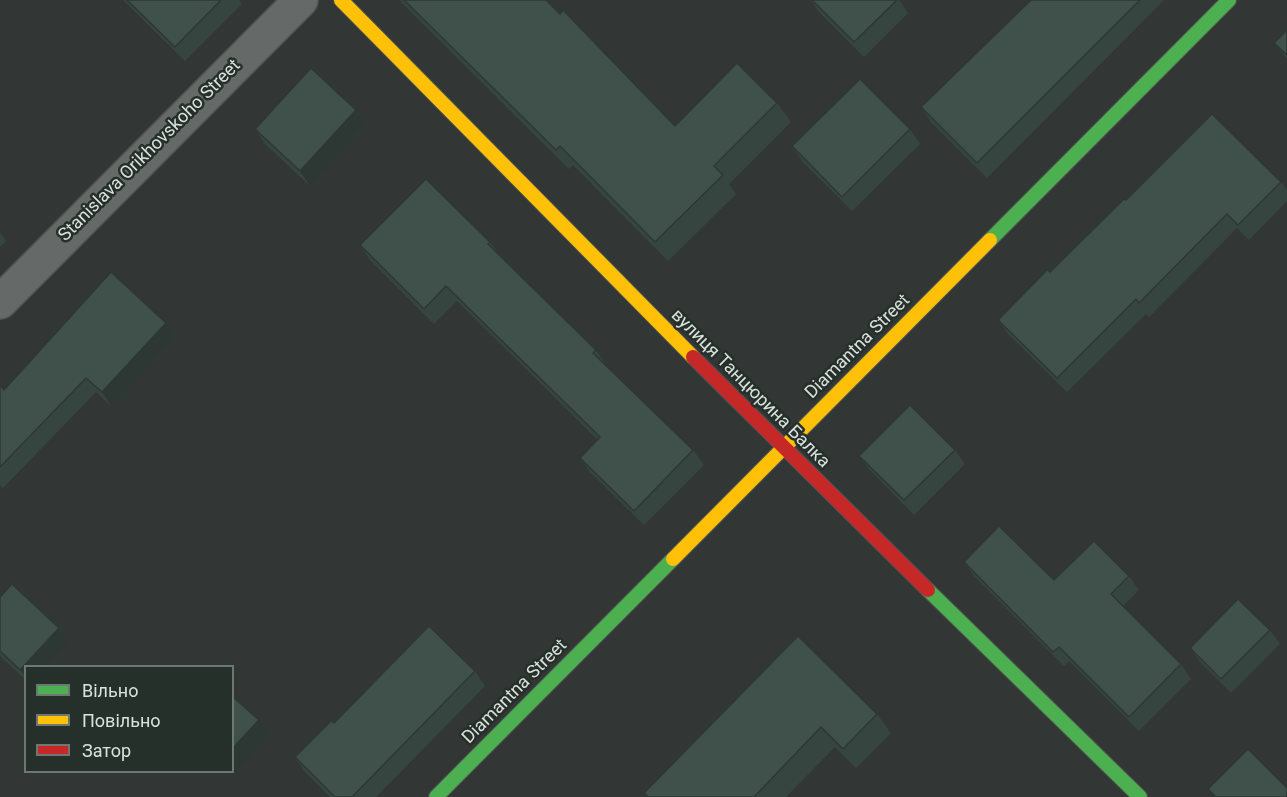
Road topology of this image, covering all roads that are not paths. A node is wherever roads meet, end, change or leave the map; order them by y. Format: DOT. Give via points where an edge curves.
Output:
graph roads {
  1 [pos="301,0"];
  2 [pos="341,0"];
  3 [pos="1230,0"];
  4 [pos="0,302"];
  5 [pos="783,448"];
  6 [pos="436,797"];
  7 [pos="1140,797"];
  1 -- 4 [label="street, Stanislava Orikhovskoho Street"];
  2 -- 5 [label="street, вулиця Танцюрина Балка"];
  3 -- 5 [label="street, Diamantna Street"];
  5 -- 6 [label="street, Diamantna Street"];
  5 -- 7 [label="street, вулиця Танцюрина Балка"];
}
